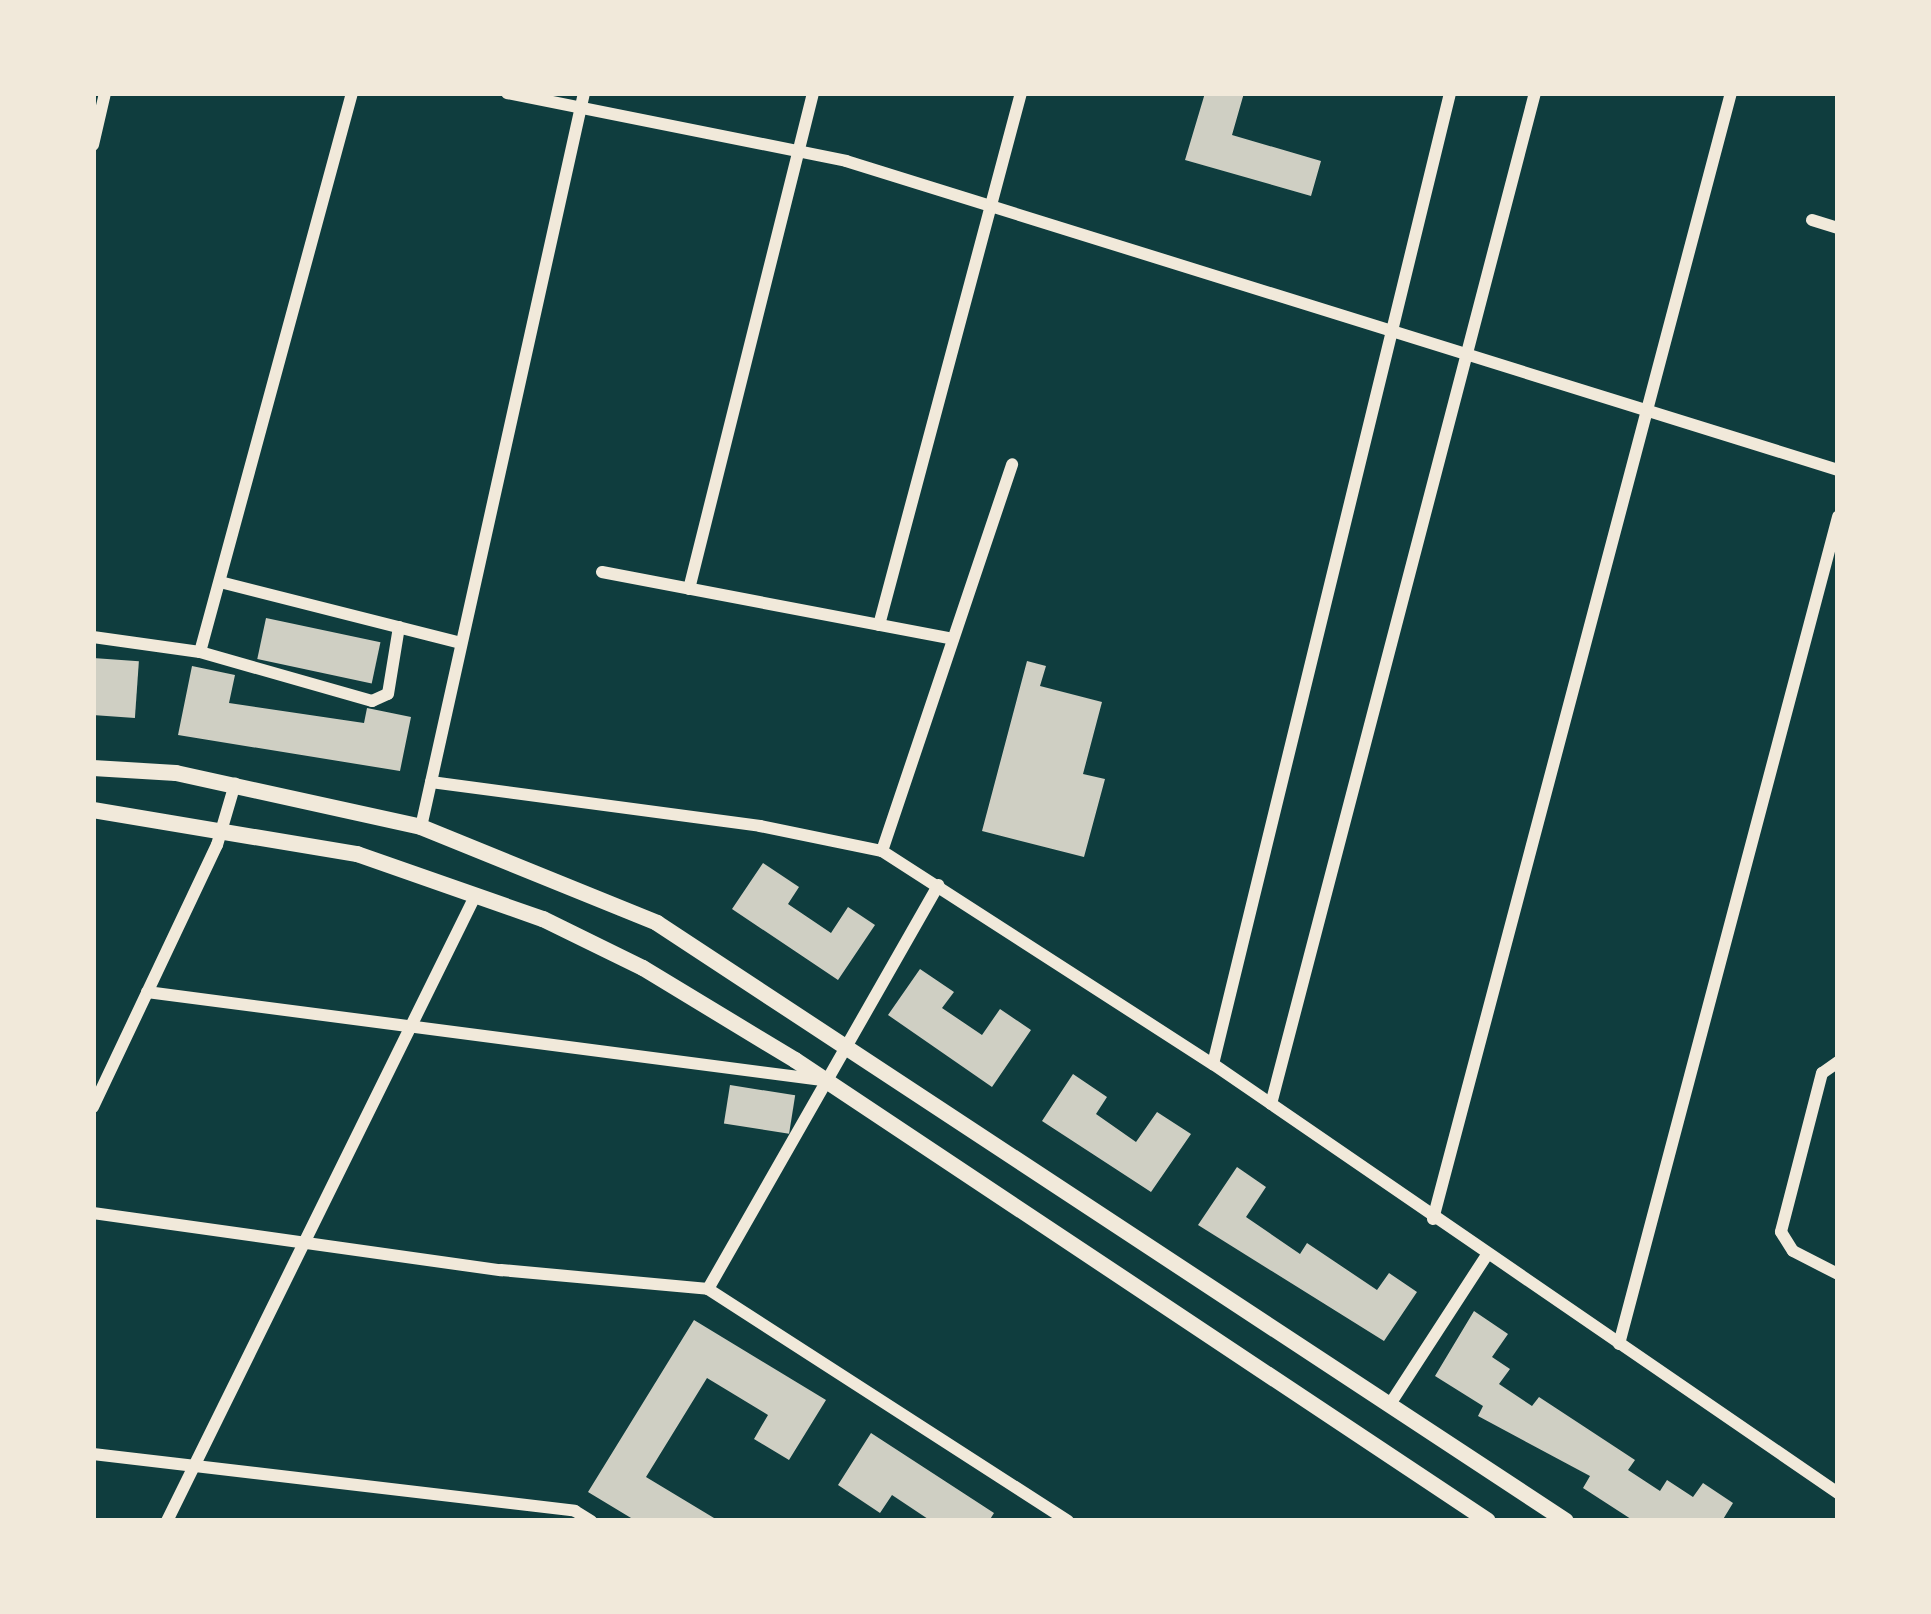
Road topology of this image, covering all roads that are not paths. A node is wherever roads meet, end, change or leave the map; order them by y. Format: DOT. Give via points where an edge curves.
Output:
graph roads {
  1 [pos="105,93"];
  2 [pos="352,93"];
  3 [pos="507,93"];
  4 [pos="584,93"];
  5 [pos="813,93"];
  6 [pos="1021,93"];
  7 [pos="1450,93"];
  8 [pos="1535,93"];
  9 [pos="1731,93"];
  10 [pos="580,108"];
  11 [pos="93,145"];
  12 [pos="797,147"];
  13 [pos="990,202"];
  14 [pos="1813,220"];
  15 [pos="1838,228"];
  16 [pos="1390,327"];
  17 [pos="1470,352"];
  18 [pos="1644,407"];
  19 [pos="1012,464"];
  20 [pos="1838,470"];
  21 [pos="1838,517"];
  22 [pos="602,572"];
  23 [pos="220,582"];
  24 [pos="689,589"];
  25 [pos="879,625"];
  26 [pos="398,628"];
  27 [pos="93,638"];
  28 [pos="948,638"];
  29 [pos="457,643"];
  30 [pos="200,652"];
  31 [pos="93,768"];
  32 [pos="431,782"];
  33 [pos="235,784"];
  34 [pos="93,810"];
  35 [pos="224,826"];
  36 [pos="421,827"];
  37 [pos="882,851"];
  38 [pos="938,885"];
  39 [pos="476,894"];
  40 [pos="147,992"];
  41 [pos="413,1025"];
  42 [pos="844,1041"];
  43 [pos="1838,1062"];
  44 [pos="1213,1064"];
  45 [pos="823,1081"];
  46 [pos="1271,1104"];
  47 [pos="93,1107"];
  48 [pos="93,1213"];
  49 [pos="1433,1219"];
  50 [pos="304,1245"];
  51 [pos="1486,1256"];
  52 [pos="1838,1274"];
  53 [pos="708,1289"];
  54 [pos="1618,1344"];
  55 [pos="1392,1401"];
  56 [pos="93,1454"];
  57 [pos="193,1466"];
  58 [pos="1838,1493"];
  59 [pos="1046,1515"];
  60 [pos="1480,1518"];
  61 [pos="167,1521"];
  62 [pos="591,1521"];
  63 [pos="1068,1521"];
  64 [pos="1566,1521"];
  1 -- 11 [label="street"];
  2 -- 23 [label="street"];
  3 -- 10 [label="street"];
  4 -- 10 [label="street"];
  5 -- 12 [label="street"];
  6 -- 13 [label="street"];
  7 -- 16 [label="street"];
  8 -- 17 [label="street"];
  9 -- 18 [label="street"];
  10 -- 12 [label="street"];
  10 -- 29 [label="street"];
  12 -- 13 [label="street"];
  12 -- 24 [label="street"];
  13 -- 16 [label="street"];
  13 -- 25 [label="street"];
  14 -- 15 [label="street"];
  16 -- 17 [label="street"];
  16 -- 44 [label="street"];
  17 -- 18 [label="street"];
  17 -- 46 [label="street"];
  18 -- 20 [label="street"];
  18 -- 49 [label="street"];
  19 -- 28 [label="street"];
  21 -- 54 [label="street"];
  22 -- 24 [label="street"];
  23 -- 26 [label="street"];
  23 -- 30 [label="street"];
  24 -- 25 [label="street"];
  25 -- 28 [label="street"];
  26 -- 29 [label="street"];
  26 -- 30 [label="street" via="388,694 372,701"];
  27 -- 30 [label="street"];
  28 -- 37 [label="street"];
  29 -- 32 [label="street"];
  31 -- 33 [label="main road"];
  32 -- 36 [label="street"];
  32 -- 37 [label="street" via="760,826"];
  33 -- 35 [label="street"];
  33 -- 36 [label="main road"];
  34 -- 35 [label="main road"];
  35 -- 39 [label="main road" via="357,854"];
  35 -- 40 [label="street"];
  36 -- 42 [label="main road" via="657,923"];
  37 -- 38 [label="street"];
  38 -- 42 [label="street"];
  38 -- 44 [label="street"];
  39 -- 41 [label="street"];
  39 -- 45 [label="main road" via="643,968"];
  40 -- 41 [label="street"];
  40 -- 47 [label="street"];
  41 -- 45 [label="street"];
  41 -- 50 [label="street"];
  42 -- 45 [label="street"];
  42 -- 55 [label="main road"];
  43 -- 52 [label="street" via="1822,1072 1781,1232 1793,1251"];
  44 -- 46 [label="street"];
  45 -- 53 [label="street"];
  45 -- 60 [label="main road"];
  46 -- 49 [label="street"];
  48 -- 50 [label="street"];
  49 -- 51 [label="street"];
  50 -- 53 [label="street"];
  50 -- 57 [label="street"];
  51 -- 54 [label="street"];
  51 -- 55 [label="street"];
  53 -- 59 [label="street"];
  54 -- 58 [label="street"];
  55 -- 64 [label="main road"];
  56 -- 57 [label="street"];
  57 -- 61 [label="street"];
  57 -- 62 [label="street" via="575,1511"];
  59 -- 63 [label="street"];
}
